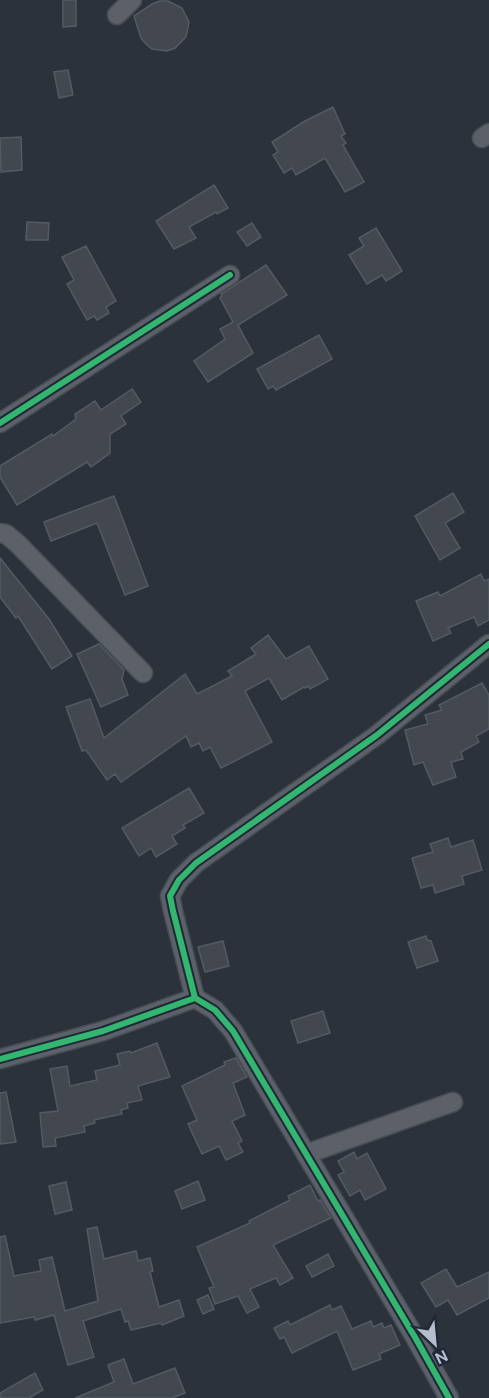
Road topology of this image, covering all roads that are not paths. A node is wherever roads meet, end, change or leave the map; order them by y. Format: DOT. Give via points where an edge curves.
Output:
graph roads {
  1 [pos="132,0"];
  2 [pos="117,15"];
  3 [pos="230,275"];
  4 [pos="0,423"];
  5 [pos="0,533"];
  6 [pos="489,644"];
  7 [pos="143,673"];
  8 [pos="195,998"];
  9 [pos="0,1059"];
  10 [pos="453,1102"];
  11 [pos="306,1154"];
  12 [pos="449,1398"];
  1 -- 2 [label="street"];
  3 -- 4 [label="street"];
  5 -- 7 [label="street" via="18,544"];
  6 -- 8 [label="street" via="377,735 196,863 179,880 170,896"];
  8 -- 9 [label="street" via="103,1031"];
  8 -- 11 [label="street" via="215,1010 233,1030"];
  10 -- 11 [label="street"];
  11 -- 12 [label="street"];
}
